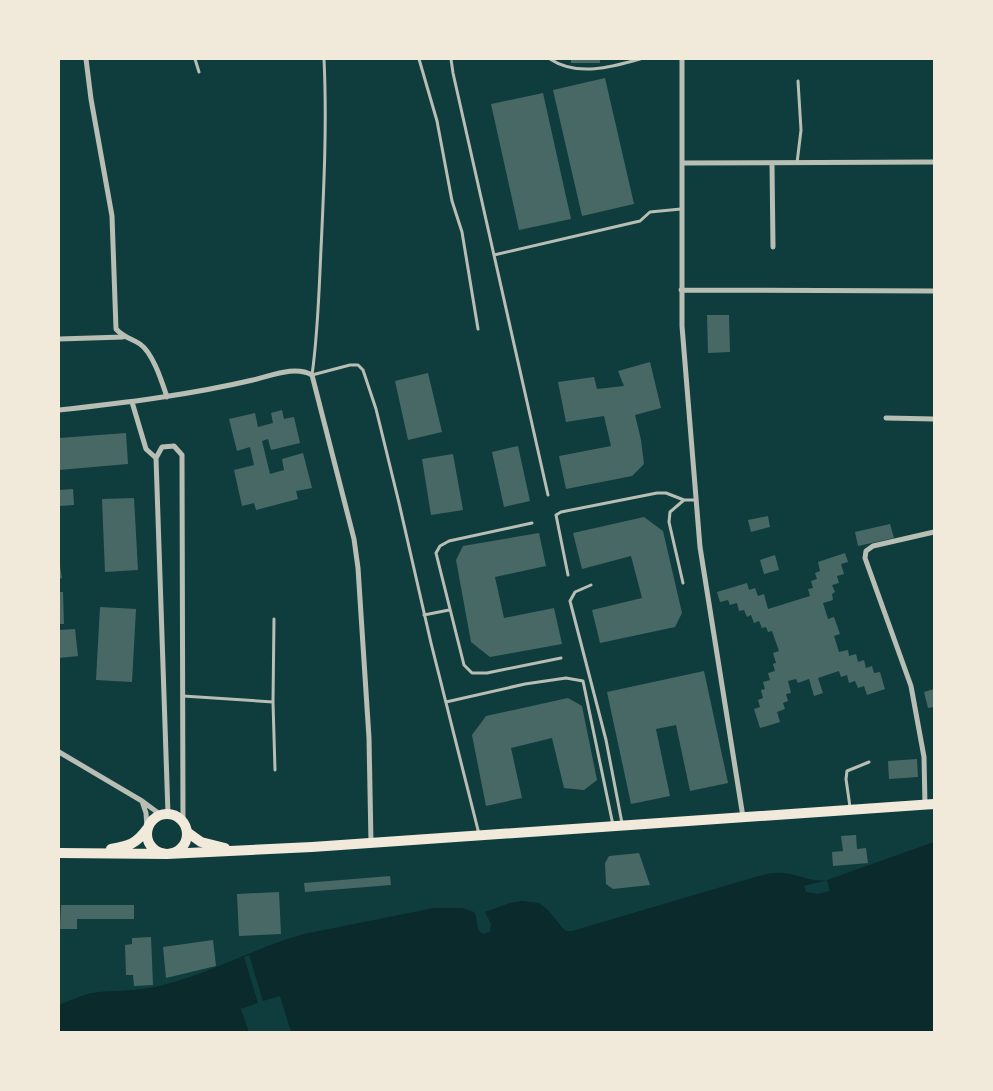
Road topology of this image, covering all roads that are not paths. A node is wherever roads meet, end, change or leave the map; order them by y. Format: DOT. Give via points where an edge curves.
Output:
graph roads {
  1 [pos="86,59"];
  2 [pos="195,59"];
  3 [pos="324,59"];
  4 [pos="419,59"];
  5 [pos="451,59"];
  6 [pos="550,59"];
  7 [pos="640,59"];
  8 [pos="682,59"];
  9 [pos="199,72"];
  10 [pos="798,81"];
  11 [pos="934,162"];
  12 [pos="682,163"];
  13 [pos="772,164"];
  14 [pos="797,164"];
  15 [pos="682,209"];
  16 [pos="773,246"];
  17 [pos="494,255"];
  18 [pos="681,290"];
  19 [pos="934,291"];
  20 [pos="478,329"];
  21 [pos="123,337"];
  22 [pos="59,339"];
  23 [pos="312,375"];
  24 [pos="167,397"];
  25 [pos="132,402"];
  26 [pos="59,410"];
  27 [pos="886,418"];
  28 [pos="934,419"];
  29 [pos="156,458"];
  30 [pos="548,495"];
  31 [pos="684,500"];
  32 [pos="695,500"];
  33 [pos="532,523"];
  34 [pos="934,532"];
  35 [pos="568,575"];
  36 [pos="683,583"];
  37 [pos="590,585"];
  38 [pos="450,610"];
  39 [pos="424,615"];
  40 [pos="274,620"];
  41 [pos="561,658"];
  42 [pos="183,696"];
  43 [pos="273,702"];
  44 [pos="446,702"];
  45 [pos="59,752"];
  46 [pos="869,762"];
  47 [pos="276,770"];
  48 [pos="142,801"];
  49 [pos="929,804"];
  50 [pos="850,810"];
  51 [pos="164,814"];
  52 [pos="743,818"];
  53 [pos="618,826"];
  54 [pos="185,827"];
  55 [pos="147,828"];
  56 [pos="480,837"];
  57 [pos="371,843"];
  58 [pos="233,850"];
  59 [pos="59,853"];
  60 [pos="88,853"];
  61 [pos="167,854"];
  1 -- 21 [label="street" via="112,216 116,329"];
  2 -- 9 [label="lane"];
  3 -- 23 [label="lane" via="323,209"];
  4 -- 20 [label="lane" via="437,121 452,201 462,232"];
  5 -- 17 [label="lane"];
  6 -- 7 [label="lane" via="557,64 582,69 609,67"];
  8 -- 12 [label="street"];
  10 -- 14 [label="lane" via="801,130"];
  11 -- 14 [label="street"];
  12 -- 13 [label="street"];
  12 -- 15 [label="street"];
  13 -- 14 [label="street"];
  13 -- 16 [label="street"];
  15 -- 17 [label="lane" via="650,212 640,221"];
  15 -- 18 [label="street"];
  17 -- 30 [label="lane"];
  18 -- 19 [label="street"];
  18 -- 32 [label="street"];
  21 -- 22 [label="street"];
  21 -- 24 [label="street" via="141,344 157,368"];
  23 -- 24 [label="street" via="304,370"];
  23 -- 39 [label="lane" via="350,365 358,365 364,370 379,418"];
  23 -- 57 [label="street" via="356,558 369,738"];
  24 -- 25 [label="street"];
  25 -- 26 [label="street"];
  25 -- 29 [label="street" via="146,449"];
  27 -- 28 [label="street"];
  29 -- 42 [label="street" via="162,447 174,446 182,455"];
  29 -- 51 [label="street"];
  31 -- 32 [label="lane"];
  31 -- 35 [label="lane" via="657,493 561,512 556,516"];
  31 -- 36 [label="lane" via="670,512 669,522"];
  32 -- 52 [label="street"];
  33 -- 38 [label="lane" via="448,541 440,546 436,553"];
  34 -- 49 [label="street" via="874,546 866,551 865,558 911,686"];
  37 -- 53 [label="lane" via="575,592 570,601 606,740"];
  38 -- 39 [label="lane"];
  38 -- 41 [label="lane" via="464,665 472,673"];
  39 -- 44 [label="lane"];
  40 -- 43 [label="lane"];
  42 -- 43 [label="lane"];
  42 -- 54 [label="street"];
  43 -- 47 [label="lane"];
  44 -- 53 [label="lane" via="525,684 566,678 583,681"];
  44 -- 56 [label="lane"];
  45 -- 48 [label="street"];
  46 -- 50 [label="lane" via="847,771"];
  48 -- 51 [label="street"];
  48 -- 55 [label="street"];
  49 -- 50 [label="main road"];
  50 -- 52 [label="main road"];
  51 -- 54 [label="main road" via="176,816"];
  51 -- 55 [label="main road"];
  52 -- 53 [label="main road"];
  53 -- 56 [label="main road"];
  54 -- 58 [label="main road" via="202,842"];
  54 -- 61 [label="main road" via="186,840 182,847"];
  55 -- 60 [label="main road" via="139,840 127,846"];
  55 -- 61 [label="main road" via="149,845 155,851"];
  56 -- 57 [label="main road"];
  57 -- 58 [label="main road"];
  58 -- 61 [label="main road"];
  59 -- 60 [label="main road"];
  60 -- 61 [label="main road"];
}
